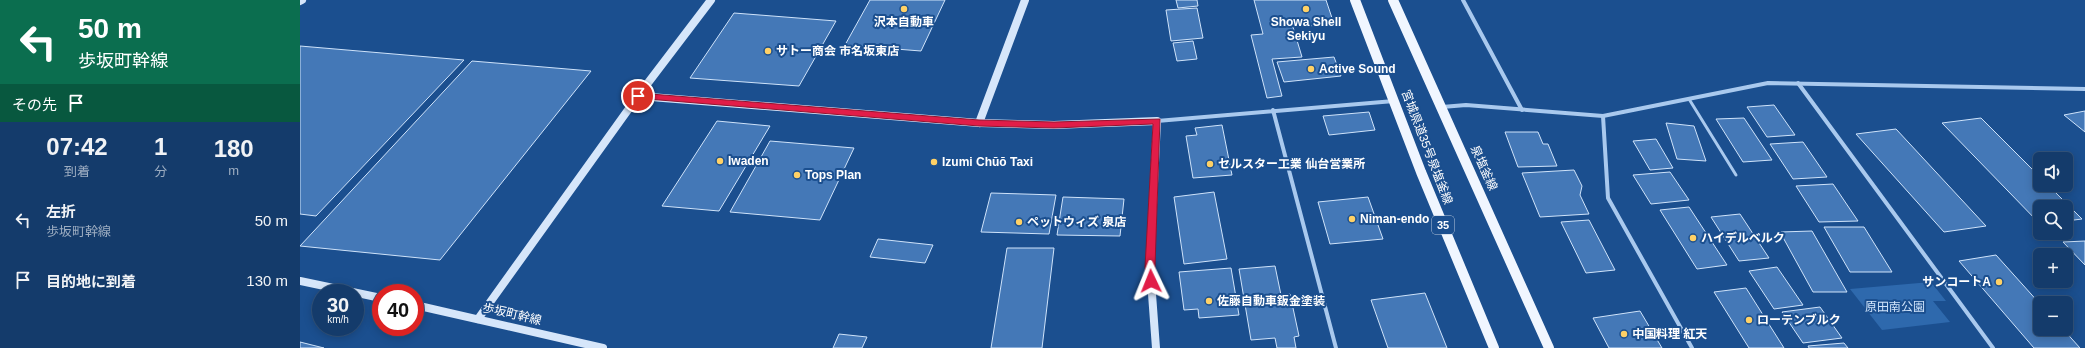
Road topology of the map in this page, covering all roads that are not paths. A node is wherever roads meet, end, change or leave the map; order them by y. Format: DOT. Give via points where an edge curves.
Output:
graph roads {
  1 [pos="711,0"];
  2 [pos="1025,0"];
  3 [pos="1355,0"];
  4 [pos="1393,0"];
  5 [pos="1463,0"];
  6 [pos="1798,83"];
  7 [pos="2085,89"];
  8 [pos="638,96"];
  9 [pos="1689,99"];
  10 [pos="1394,101"];
  11 [pos="1442,107"];
  12 [pos="1273,110"];
  13 [pos="1522,110"];
  14 [pos="1603,116"];
  15 [pos="1157,121"];
  16 [pos="979,123"];
  17 [pos="1736,175"];
  18 [pos="300,281"];
  19 [pos="372,296"];
  20 [pos="424,307"];
  21 [pos="478,319"];
  22 [pos="602,348"];
  23 [pos="1156,348"];
  24 [pos="1336,348"];
  25 [pos="1494,348"];
  26 [pos="1549,348"];
  27 [pos="1692,348"];
  28 [pos="1993,348"];
  1 -- 8 [label="street"];
  2 -- 16 [label="street"];
  3 -- 10 [label="main road, 宮城県道35号泉塩釜線 / 35"];
  4 -- 11 [label="main road, 泉塩釜線"];
  5 -- 13 [label="street"];
  6 -- 7 [label="street"];
  6 -- 9 [label="street" via="1768,83"];
  6 -- 28 [label="street"];
  8 -- 16 [label="street"];
  8 -- 21 [label="street"];
  9 -- 14 [label="street"];
  9 -- 17 [label="lane"];
  10 -- 12 [label="street"];
  10 -- 25 [label="main road, 宮城県道35号泉塩釜線 / 35"];
  11 -- 13 [label="street" via="1466,105"];
  11 -- 26 [label="main road, 泉塩釜線"];
  12 -- 15 [label="street"];
  12 -- 24 [label="street"];
  13 -- 14 [label="street"];
  14 -- 27 [label="street" via="1608,198"];
  15 -- 16 [label="street" via="1054,125"];
  15 -- 23 [label="street" via="1150,267"];
  18 -- 19 [label="street"];
  20 -- 21 [label="street, 歩坂町幹線"];
  21 -- 22 [label="street, 歩坂町幹線"];
}
